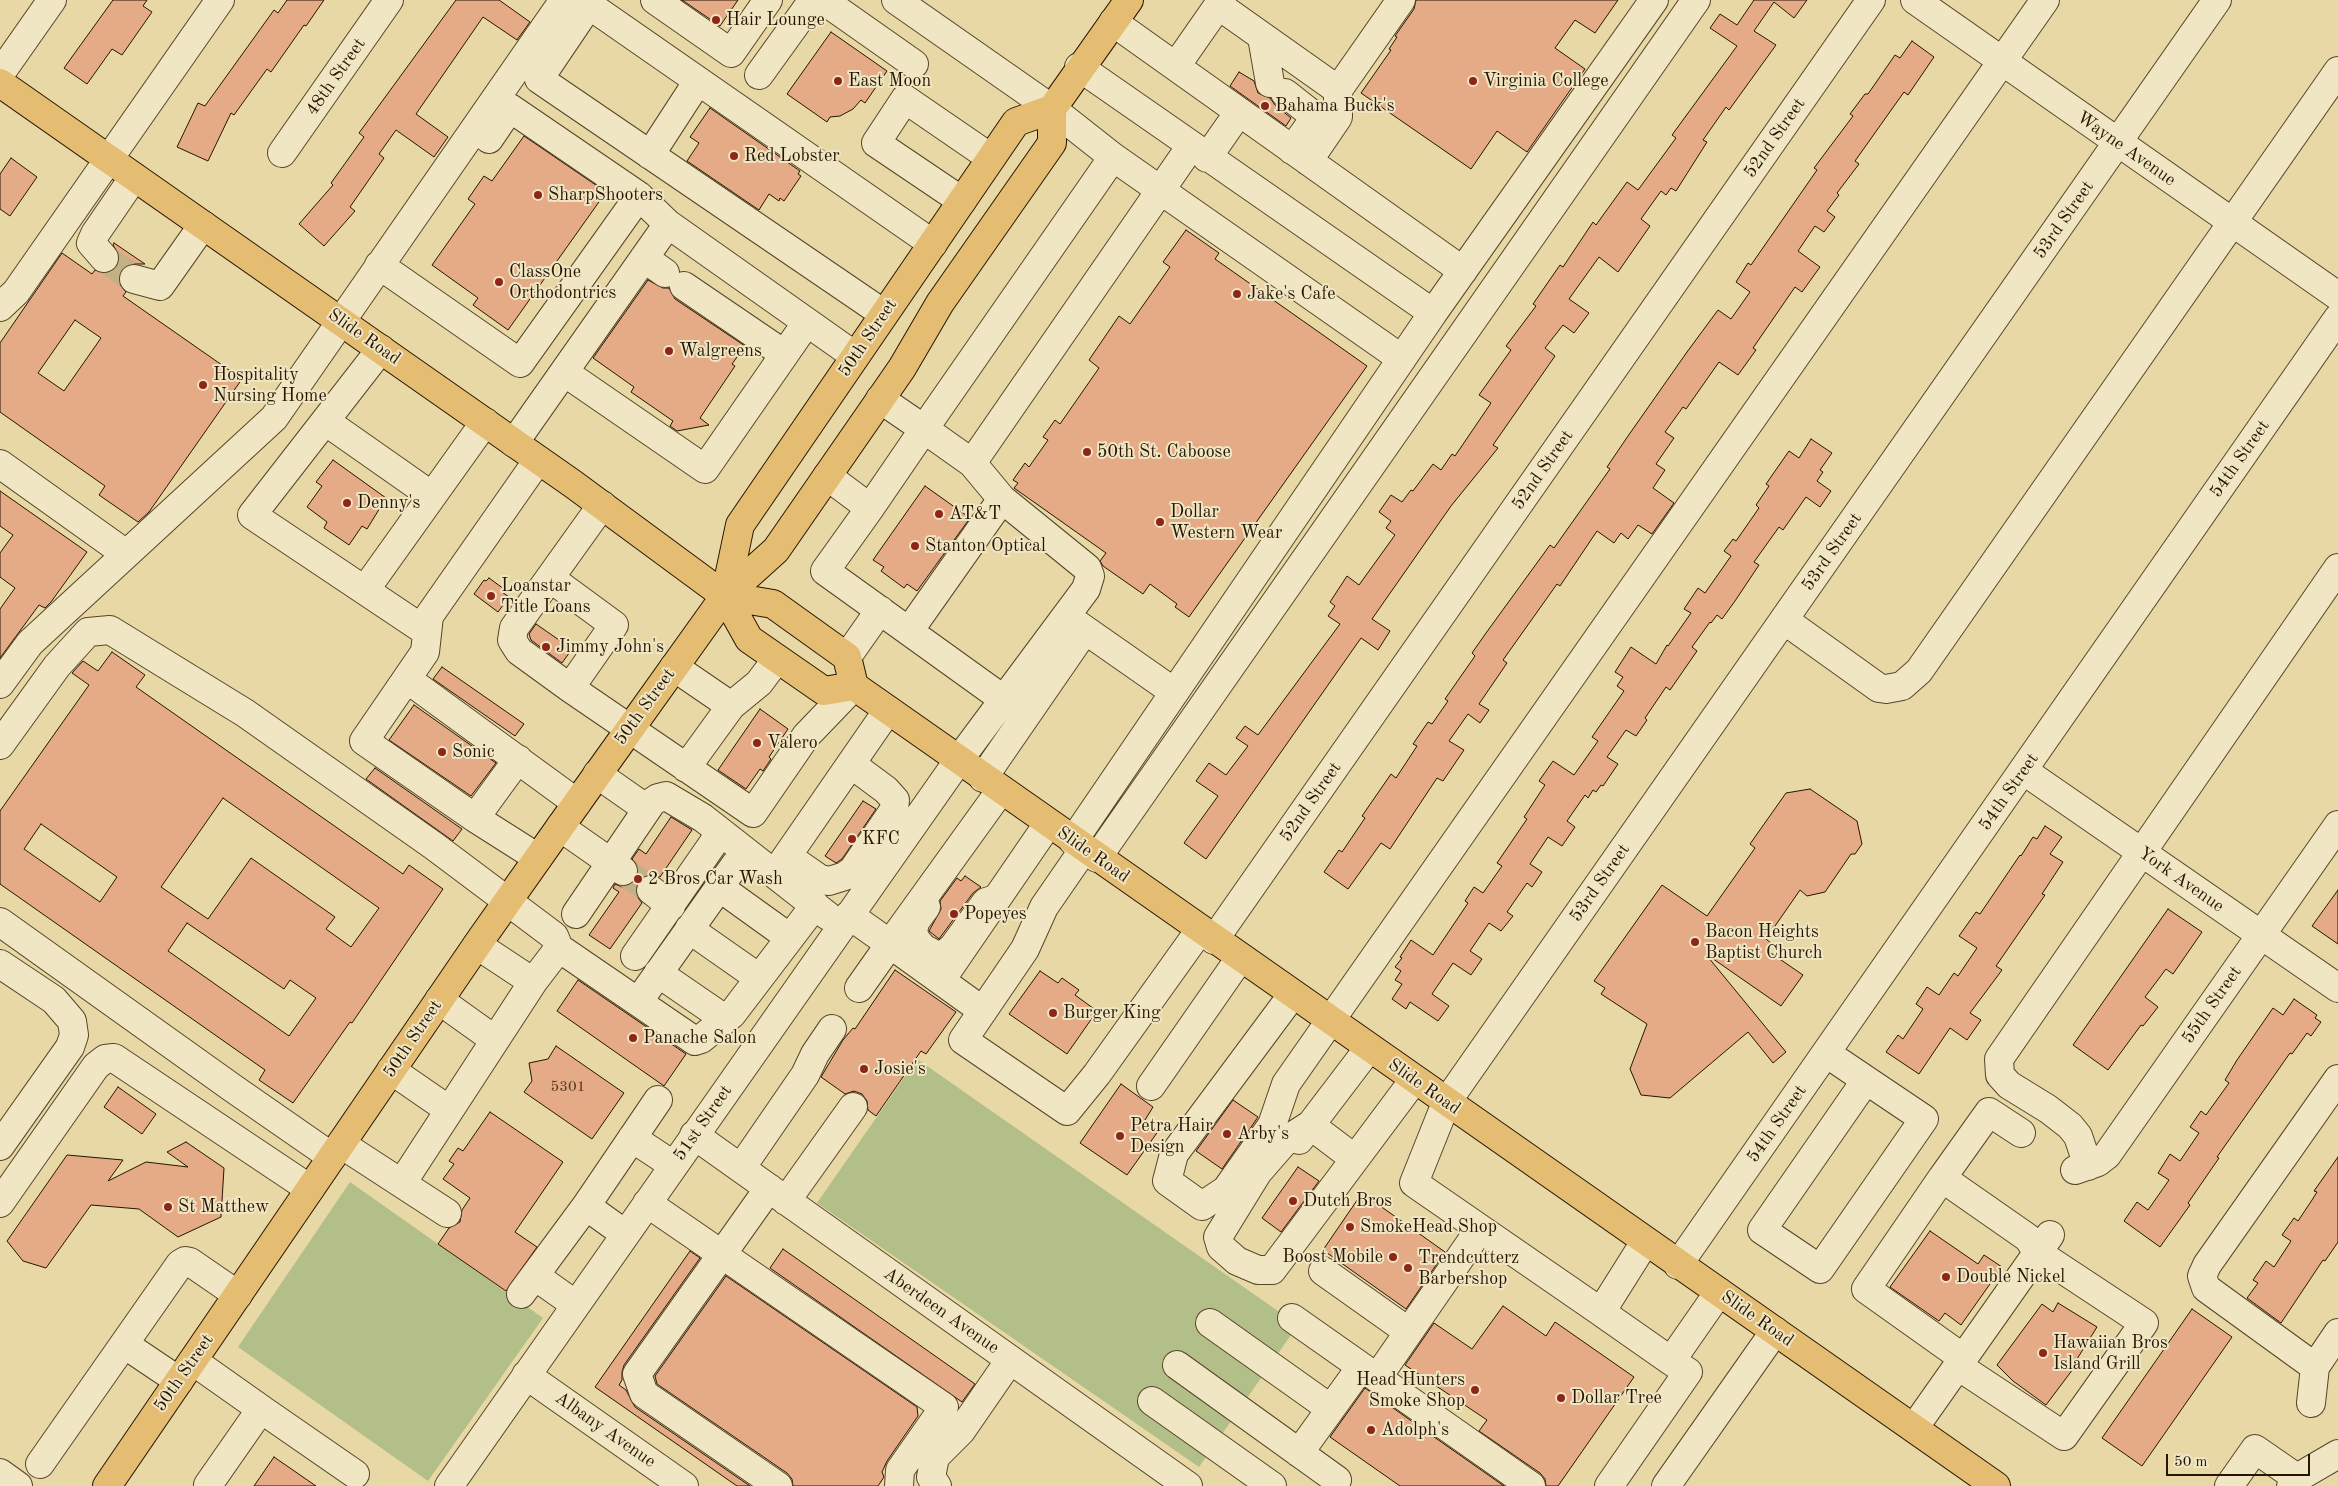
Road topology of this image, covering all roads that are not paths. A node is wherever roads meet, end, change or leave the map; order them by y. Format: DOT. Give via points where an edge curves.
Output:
graph roads {
  1 [pos="52,0"];
  2 [pos="220,0"];
  3 [pos="389,0"];
  4 [pos="564,0"];
  5 [pos="655,0"];
  6 [pos="768,0"];
  7 [pos="813,0"];
  8 [pos="823,0"];
  9 [pos="896,0"];
  10 [pos="1129,0"];
  11 [pos="1401,0"];
  12 [pos="1654,0"];
  13 [pos="1696,0"];
  14 [pos="1871,0"];
  15 [pos="1915,0"];
  16 [pos="2045,0"];
  17 [pos="2217,0"];
  18 [pos="1220,3"];
  19 [pos="1114,22"];
  20 [pos="938,30"];
  21 [pos="1262,36"];
  22 [pos="2002,62"];
  23 [pos="914,64"];
  24 [pos="1176,66"];
  25 [pos="1080,67"];
  26 [pos="2338,71"];
  27 [pos="0,74"];
  28 [pos="759,75"];
  29 [pos="698,81"];
  30 [pos="0,84"];
  31 [pos="1338,90"];
  32 [pos="905,99"];
  33 [pos="499,108"];
  34 [pos="1052,109"];
  35 [pos="1239,112"];
  36 [pos="2118,143"];
  37 [pos="1199,152"];
  38 [pos="282,153"];
  39 [pos="650,155"];
  40 [pos="1300,156"];
  41 [pos="1113,157"];
  42 [pos="991,158"];
  43 [pos="109,159"];
  44 [pos="134,177"];
  45 [pos="1161,190"];
  46 [pos="639,196"];
  47 [pos="962,201"];
  48 [pos="2232,222"];
  49 [pos="668,224"];
  50 [pos="203,225"];
  51 [pos="933,244"];
  52 [pos="104,258"];
  53 [pos="387,270"];
  54 [pos="1463,271"];
  55 [pos="664,273"];
  56 [pos="134,279"];
  57 [pos="2338,296"];
  58 [pos="0,307"];
  59 [pos="1433,313"];
  60 [pos="884,314"];
  61 [pos="2338,318"];
  62 [pos="807,322"];
  63 [pos="348,326"];
  64 [pos="381,349"];
  65 [pos="784,354"];
  66 [pos="856,356"];
  67 [pos="1402,359"];
  68 [pos="520,363"];
  69 [pos="559,379"];
  70 [pos="880,399"];
  71 [pos="325,421"];
  72 [pos="485,422"];
  73 [pos="924,430"];
  74 [pos="514,443"];
  75 [pos="538,460"];
  76 [pos="972,463"];
  77 [pos="0,464"];
  78 [pos="827,476"];
  79 [pos="432,496"];
  80 [pos="1002,499"];
  81 [pos="602,505"];
  82 [pos="870,508"];
  83 [pos="126,554"];
  84 [pos="2338,568"];
  85 [pos="550,578"];
  86 [pos="365,590"];
  87 [pos="725,596"];
  88 [pos="880,610"];
  89 [pos="1784,620"];
  90 [pos="1076,623"];
  91 [pos="908,631"];
  92 [pos="427,632"];
  93 [pos="847,657"];
  94 [pos="777,659"];
  95 [pos="674,667"];
  96 [pos="407,679"];
  97 [pos="0,684"];
  98 [pos="854,686"];
  99 [pos="570,688"];
  100 [pos="1174,692"];
  101 [pos="1003,698"];
  102 [pos="731,706"];
  103 [pos="888,710"];
  104 [pos="630,729"];
  105 [pos="0,745"];
  106 [pos="518,759"];
  107 [pos="958,761"];
  108 [pos="851,764"];
  109 [pos="686,768"];
  110 [pos="2024,771"];
  111 [pos="598,774"];
  112 [pos="992,784"];
  113 [pos="577,803"];
  114 [pos="648,809"];
  115 [pos="475,818"];
  116 [pos="1048,824"];
  117 [pos="2338,825"];
  118 [pos="560,827"];
  119 [pos="721,832"];
  120 [pos="1084,849"];
  121 [pos="2141,852"];
  122 [pos="538,858"];
  123 [pos="948,864"];
  124 [pos="735,865"];
  125 [pos="781,865"];
  126 [pos="617,867"];
  127 [pos="719,887"];
  128 [pos="996,899"];
  129 [pos="508,900"];
  130 [pos="815,905"];
  131 [pos="576,914"];
  132 [pos="845,921"];
  133 [pos="0,922"];
  134 [pos="689,929"];
  135 [pos="1207,935"];
  136 [pos="2261,935"];
  137 [pos="790,938"];
  138 [pos="890,944"];
  139 [pos="477,945"];
  140 [pos="559,948"];
  141 [pos="635,956"];
  142 [pos="1240,958"];
  143 [pos="0,964"];
  144 [pos="658,973"];
  145 [pos="760,978"];
  146 [pos="941,980"];
  147 [pos="533,982"];
  148 [pos="859,988"];
  149 [pos="2338,988"];
  150 [pos="1293,994"];
  151 [pos="439,1000"];
  152 [pos="638,1002"];
  153 [pos="984,1011"];
  154 [pos="725,1019"];
  155 [pos="1330,1020"];
  156 [pos="832,1029"];
  157 [pos="495,1040"];
  158 [pos="1369,1048"];
  159 [pos="1826,1053"];
  160 [pos="391,1070"];
  161 [pos="2338,1079"];
  162 [pos="1414,1080"];
  163 [pos="1866,1080"];
  164 [pos="1151,1086"];
  165 [pos="658,1100"];
  166 [pos="1446,1103"];
  167 [pos="853,1107"];
  168 [pos="450,1110"];
  169 [pos="1310,1125"];
  170 [pos="2021,1133"];
  171 [pos="694,1135"];
  172 [pos="632,1138"];
  173 [pos="0,1146"];
  174 [pos="336,1150"];
  175 [pos="673,1165"];
  176 [pos="1349,1167"];
  177 [pos="741,1168"];
  178 [pos="1942,1178"];
  179 [pos="402,1183"];
  180 [pos="310,1189"];
  181 [pos="778,1195"];
  182 [pos="0,1203"];
  183 [pos="647,1203"];
  184 [pos="586,1206"];
  185 [pos="446,1213"];
  186 [pos="1480,1229"];
  187 [pos="625,1234"];
  188 [pos="1645,1242"];
  189 [pos="2044,1244"];
  190 [pos="722,1254"];
  191 [pos="1678,1265"];
  192 [pos="1323,1271"];
  193 [pos="1718,1292"];
  194 [pos="238,1295"];
  195 [pos="576,1305"];
  196 [pos="1601,1312"];
  197 [pos="1292,1318"];
  198 [pos="1210,1322"];
  199 [pos="1775,1331"];
  200 [pos="1409,1332"];
  201 [pos="124,1344"];
  202 [pos="2329,1353"];
  203 [pos="1010,1360"];
  204 [pos="1671,1361"];
  205 [pos="1960,1362"];
  206 [pos="1177,1365"];
  207 [pos="186,1371"];
  208 [pos="1369,1373"];
  209 [pos="526,1375"];
  210 [pos="1152,1401"];
  211 [pos="2311,1403"];
  212 [pos="261,1409"];
  213 [pos="1331,1409"];
  214 [pos="1914,1428"];
  215 [pos="1299,1453"];
  216 [pos="2338,1454"];
  217 [pos="40,1464"];
  218 [pos="0,1474"];
  219 [pos="355,1474"];
  220 [pos="2294,1482"];
  221 [pos="116,1483"];
  222 [pos="1338,1484"];
  223 [pos="208,1485"];
  224 [pos="18,1486"];
  225 [pos="449,1486"];
  226 [pos="684,1486"];
  227 [pos="778,1486"];
  228 [pos="899,1486"];
  229 [pos="937,1486"];
  230 [pos="1188,1486"];
  231 [pos="1272,1486"];
  232 [pos="1531,1486"];
  233 [pos="1609,1486"];
  234 [pos="1666,1486"];
  235 [pos="1996,1486"];
  236 [pos="2229,1486"];
  1 -- 27 [label="street"];
  2 -- 43 [label="street"];
  3 -- 38 [label="street, 48th Street"];
  4 -- 33 [label="street"];
  5 -- 6 [label="street" via="731,53"];
  7 -- 28 [label="street"];
  8 -- 23 [label="street"];
  9 -- 20 [label="street"];
  10 -- 19 [label="main road"];
  11 -- 31 [label="street"];
  12 -- 54 [label="street"];
  13 -- 120 [label="street"];
  14 -- 135 [label="street, 52nd Street"];
  15 -- 22 [label="street, Wayne Avenue"];
  16 -- 22 [label="street"];
  17 -- 36 [label="street, 53rd Street"];
  18 -- 21 [label="street"];
  18 -- 24 [label="street"];
  19 -- 24 [label="street"];
  19 -- 25 [label="main road"];
  20 -- 23 [label="street"];
  20 -- 34 [label="street"];
  21 -- 31 [label="street"];
  21 -- 40 [label="street" via="1277,88 1313,115"];
  22 -- 36 [label="street, Wayne Avenue"];
  22 -- 155 [label="street"];
  23 -- 32 [label="street"];
  24 -- 35 [label="street"];
  25 -- 34 [label="main road"];
  25 -- 37 [label="street"];
  26 -- 48 [label="street"];
  29 -- 39 [label="street"];
  29 -- 39 [label="street" via="589,5 539,79"];
  29 -- 51 [label="street"];
  30 -- 43 [label="main road, Slide Road"];
  31 -- 40 [label="street" via="1338,117"];
  32 -- 42 [label="street"];
  32 -- 47 [label="street" via="876,143"];
  33 -- 46 [label="street"];
  33 -- 53 [label="street"];
  34 -- 41 [label="street"];
  34 -- 42 [label="main road, 50th Street" via="1016,122"];
  34 -- 70 [label="main road, 50th Street" via="1052,143 940,303"];
  35 -- 37 [label="street"];
  35 -- 40 [label="street"];
  36 -- 48 [label="street, Wayne Avenue"];
  36 -- 89 [label="street, 53rd Street"];
  37 -- 45 [label="street"];
  37 -- 59 [label="street"];
  39 -- 60 [label="street"];
  40 -- 54 [label="street"];
  41 -- 45 [label="street"];
  41 -- 73 [label="street"];
  42 -- 47 [label="main road, 50th Street"];
  43 -- 44 [label="main road, Slide Road"];
  43 -- 58 [label="street" via="16,292"];
  44 -- 50 [label="main road, Slide Road"];
  44 -- 52 [label="street" via="91,243"];
  45 -- 67 [label="street"];
  45 -- 76 [label="street"];
  46 -- 49 [label="street"];
  46 -- 68 [label="street"];
  47 -- 51 [label="main road, 50th Street"];
  48 -- 57 [label="street, Wayne Avenue"];
  48 -- 89 [label="street" via="1910,680 1896,688 1879,688"];
  49 -- 55 [label="street"];
  49 -- 62 [label="street"];
  50 -- 56 [label="street" via="160,286"];
  50 -- 63 [label="main road, Slide Road"];
  51 -- 60 [label="main road, 50th Street"];
  53 -- 63 [label="street"];
  53 -- 68 [label="street"];
  54 -- 59 [label="street"];
  55 -- 65 [label="street"];
  55 -- 69 [label="street"];
  59 -- 67 [label="street"];
  60 -- 66 [label="main road, 50th Street"];
  61 -- 110 [label="street, 54th Street"];
  62 -- 65 [label="street"];
  62 -- 66 [label="street"];
  63 -- 64 [label="main road, Slide Road"];
  63 -- 83 [label="street" via="274,418"];
  64 -- 71 [label="street"];
  64 -- 72 [label="main road, Slide Road"];
  65 -- 69 [label="street" via="705,469"];
  66 -- 87 [label="main road, 50th Street" via="740,525"];
  67 -- 100 [label="street"];
  68 -- 69 [label="street"];
  69 -- 74 [label="street"];
  70 -- 73 [label="street"];
  70 -- 78 [label="main road, 50th Street"];
  71 -- 79 [label="street"];
  71 -- 86 [label="street" via="252,516"];
  72 -- 74 [label="main road, Slide Road"];
  72 -- 79 [label="street"];
  73 -- 76 [label="street"];
  73 -- 82 [label="street"];
  74 -- 75 [label="main road, Slide Road"];
  75 -- 81 [label="main road, Slide Road"];
  75 -- 92 [label="street" via="429,616"];
  76 -- 80 [label="street"];
  77 -- 83 [label="street"];
  78 -- 82 [label="street"];
  78 -- 87 [label="main road, 50th Street" via="776,550"];
  79 -- 86 [label="street"];
  80 -- 90 [label="street" via="1087,568 1090,576"];
  80 -- 91 [label="street"];
  81 -- 85 [label="street"];
  81 -- 87 [label="main road, Slide Road"];
  82 -- 88 [label="street" via="825,571"];
  83 -- 97 [label="street" via="30,642"];
  84 -- 121 [label="street"];
  85 -- 99 [label="street" via="514,628 512,640 519,651"];
  85 -- 99 [label="street" via="614,625"];
  86 -- 92 [label="street"];
  87 -- 93 [label="main road, Slide Road" via="773,604"];
  87 -- 94 [label="main road, Slide Road" via="749,639"];
  87 -- 95 [label="main road, 50th Street"];
  88 -- 91 [label="street"];
  88 -- 93 [label="street"];
  89 -- 166 [label="street, 53rd Street"];
  90 -- 100 [label="street"];
  90 -- 101 [label="street, 51st Street"];
  90 -- 112 [label="street"];
  91 -- 101 [label="street"];
  92 -- 96 [label="street" via="424,652"];
  93 -- 98 [label="main road"];
  94 -- 98 [label="main road, Slide Road" via="824,691"];
  94 -- 102 [label="street" via="759,683"];
  95 -- 102 [label="street"];
  95 -- 104 [label="main road, 50th Street"];
  96 -- 106 [label="street"];
  96 -- 115 [label="street" via="364,741"];
  98 -- 103 [label="main road, Slide Road"];
  98 -- 109 [label="street" via="806,736 753,813"];
  99 -- 104 [label="street"];
  100 -- 120 [label="street"];
  101 -- 107 [label="street, 51st Street"];
  102 -- 109 [label="street"];
  103 -- 107 [label="main road, Slide Road"];
  103 -- 108 [label="street"];
  104 -- 109 [label="street"];
  104 -- 111 [label="main road, 50th Street"];
  105 -- 129 [label="street" via="57,666 88,632 110,630 245,713"];
  106 -- 113 [label="street"];
  106 -- 115 [label="street"];
  107 -- 112 [label="main road, Slide Road"];
  107 -- 132 [label="street, 51st Street"];
  108 -- 125 [label="street"];
  108 -- 125 [label="street" via="895,800 894,810 853,870 829,881"];
  110 -- 121 [label="street, York Avenue"];
  110 -- 159 [label="street, 54th Street"];
  111 -- 113 [label="main road, 50th Street"];
  111 -- 114 [label="street"];
  112 -- 116 [label="main road, Slide Road"];
  112 -- 123 [label="street"];
  113 -- 118 [label="main road, 50th Street"];
  114 -- 119 [label="street" via="658,798 666,796"];
  114 -- 126 [label="street"];
  115 -- 122 [label="street"];
  116 -- 120 [label="main road, Slide Road"];
  116 -- 128 [label="street"];
  117 -- 136 [label="street, 55th Street"];
  118 -- 122 [label="main road, 50th Street"];
  118 -- 126 [label="street"];
  119 -- 125 [label="street"];
  119 -- 141 [label="street" via="661,898"];
  120 -- 135 [label="main road, Slide Road"];
  120 -- 153 [label="street" via="1044,907 1025,949"];
  121 -- 136 [label="street, York Avenue"];
  121 -- 136 [label="street, 55th Street" via="1999,1059 2000,1075 2008,1085 2048,1109 2078,1136 2082,1168 2107,1155"];
  122 -- 129 [label="main road, 50th Street"];
  123 -- 128 [label="street" via="943,884 915,922 913,932 923,948 938,956 944,955 964,934 986,902"];
  123 -- 138 [label="street"];
  124 -- 127 [label="street"];
  125 -- 130 [label="street"];
  126 -- 131 [label="street"];
  127 -- 134 [label="street"];
  127 -- 137 [label="street"];
  128 -- 146 [label="street"];
  129 -- 139 [label="main road, 50th Street"];
  129 -- 140 [label="street" via="554,936"];
  130 -- 132 [label="street"];
  130 -- 137 [label="street"];
  132 -- 138 [label="street"];
  132 -- 171 [label="street, 51st Street"];
  133 -- 174 [label="street" via="278,1120"];
  134 -- 144 [label="street"];
  134 -- 145 [label="street"];
  135 -- 142 [label="main road, Slide Road"];
  135 -- 153 [label="street, 52nd Street" via="1067,1111 963,1040"];
  136 -- 149 [label="street, York Avenue"];
  137 -- 145 [label="street"];
  138 -- 146 [label="street"];
  138 -- 148 [label="street"];
  139 -- 147 [label="street"];
  139 -- 151 [label="main road, 50th Street"];
  140 -- 147 [label="street"];
  140 -- 152 [label="street"];
  142 -- 150 [label="main road, Slide Road"];
  142 -- 164 [label="street"];
  143 -- 173 [label="street" via="54,1000 72,1022 74,1035 70,1048"];
  144 -- 152 [label="street"];
  144 -- 154 [label="street"];
  145 -- 154 [label="street"];
  146 -- 153 [label="street"];
  147 -- 157 [label="street"];
  150 -- 155 [label="main road, Slide Road"];
  150 -- 155 [label="street" via="1174,1154 1167,1181 1202,1206 1226,1190 1272,1125 1286,1084"];
  151 -- 157 [label="street"];
  151 -- 160 [label="main road, 50th Street"];
  152 -- 154 [label="street" via="695,1041"];
  155 -- 158 [label="main road, Slide Road"];
  156 -- 177 [label="street" via="805,1075"];
  157 -- 168 [label="street"];
  158 -- 162 [label="main road, Slide Road"];
  158 -- 169 [label="street"];
  159 -- 163 [label="street"];
  159 -- 191 [label="street, 54th Street"];
  160 -- 168 [label="street"];
  160 -- 174 [label="main road, 50th Street"];
  161 -- 202 [label="street" via="2202,1276 2210,1292"];
  162 -- 166 [label="main road, Slide Road"];
  162 -- 176 [label="street"];
  163 -- 163 [label="street" via="1924,1119 1820,1269 1762,1230"];
  165 -- 172 [label="street"];
  166 -- 186 [label="street, 53rd Street" via="1414,1183"];
  166 -- 188 [label="main road, Slide Road"];
  167 -- 181 [label="street"];
  168 -- 179 [label="street"];
  169 -- 176 [label="street"];
  169 -- 176 [label="street" via="1284,1141 1258,1172 1218,1237 1221,1247 1237,1261 1258,1270 1272,1270"];
  170 -- 178 [label="street" via="1989,1112"];
  171 -- 175 [label="street, 51st Street"];
  171 -- 177 [label="street, Aberdeen Avenue"];
  172 -- 175 [label="street"];
  172 -- 184 [label="street"];
  174 -- 179 [label="street"];
  174 -- 180 [label="main road, 50th Street"];
  175 -- 183 [label="street, 51st Street"];
  177 -- 181 [label="street, Aberdeen Avenue"];
  178 -- 189 [label="street" via="2028,1238"];
  178 -- 205 [label="street" via="1866,1289"];
  179 -- 185 [label="street"];
  180 -- 182 [label="street" via="114,1058 105,1059 96,1066"];
  180 -- 194 [label="main road, 50th Street"];
  181 -- 190 [label="street"];
  181 -- 203 [label="street, Aberdeen Avenue"];
  183 -- 187 [label="street, 51st Street"];
  183 -- 190 [label="street"];
  184 -- 187 [label="street"];
  184 -- 195 [label="street" via="528,1285"];
  186 -- 196 [label="street"];
  186 -- 200 [label="street"];
  187 -- 195 [label="street, 51st Street"];
  188 -- 191 [label="main road, Slide Road"];
  188 -- 196 [label="street"];
  189 -- 205 [label="street"];
  189 -- 205 [label="street" via="2144,1323 2064,1436"];
  190 -- 227 [label="street" via="637,1374 644,1394"];
  190 -- 228 [label="street" via="944,1407 900,1470"];
  191 -- 193 [label="main road, Slide Road"];
  192 -- 200 [label="street"];
  193 -- 199 [label="main road, Slide Road"];
  193 -- 204 [label="street"];
  194 -- 201 [label="street" via="185,1261"];
  194 -- 207 [label="main road, 50th Street"];
  195 -- 209 [label="street, 51st Street"];
  196 -- 204 [label="street"];
  197 -- 208 [label="street"];
  198 -- 213 [label="street"];
  199 -- 214 [label="main road, Slide Road"];
  199 -- 234 [label="street"];
  200 -- 208 [label="street"];
  201 -- 207 [label="street"];
  201 -- 217 [label="street"];
  202 -- 211 [label="street"];
  203 -- 229 [label="street" via="962,1431 935,1458 931,1477"];
  203 -- 230 [label="street, Aberdeen Avenue"];
  204 -- 233 [label="street" via="1688,1372"];
  205 -- 214 [label="street"];
  206 -- 215 [label="street"];
  207 -- 212 [label="street"];
  207 -- 221 [label="main road, 50th Street"];
  208 -- 213 [label="street"];
  208 -- 232 [label="street"];
  209 -- 225 [label="street, 51st Street"];
  209 -- 226 [label="street, Albany Avenue"];
  210 -- 231 [label="street"];
  212 -- 219 [label="street"];
  212 -- 223 [label="street"];
  213 -- 215 [label="street"];
  214 -- 235 [label="main road, Slide Road"];
  215 -- 222 [label="street"];
  216 -- 220 [label="street"];
  218 -- 224 [label="street"];
  220 -- 236 [label="street" via="2255,1449"];
}
